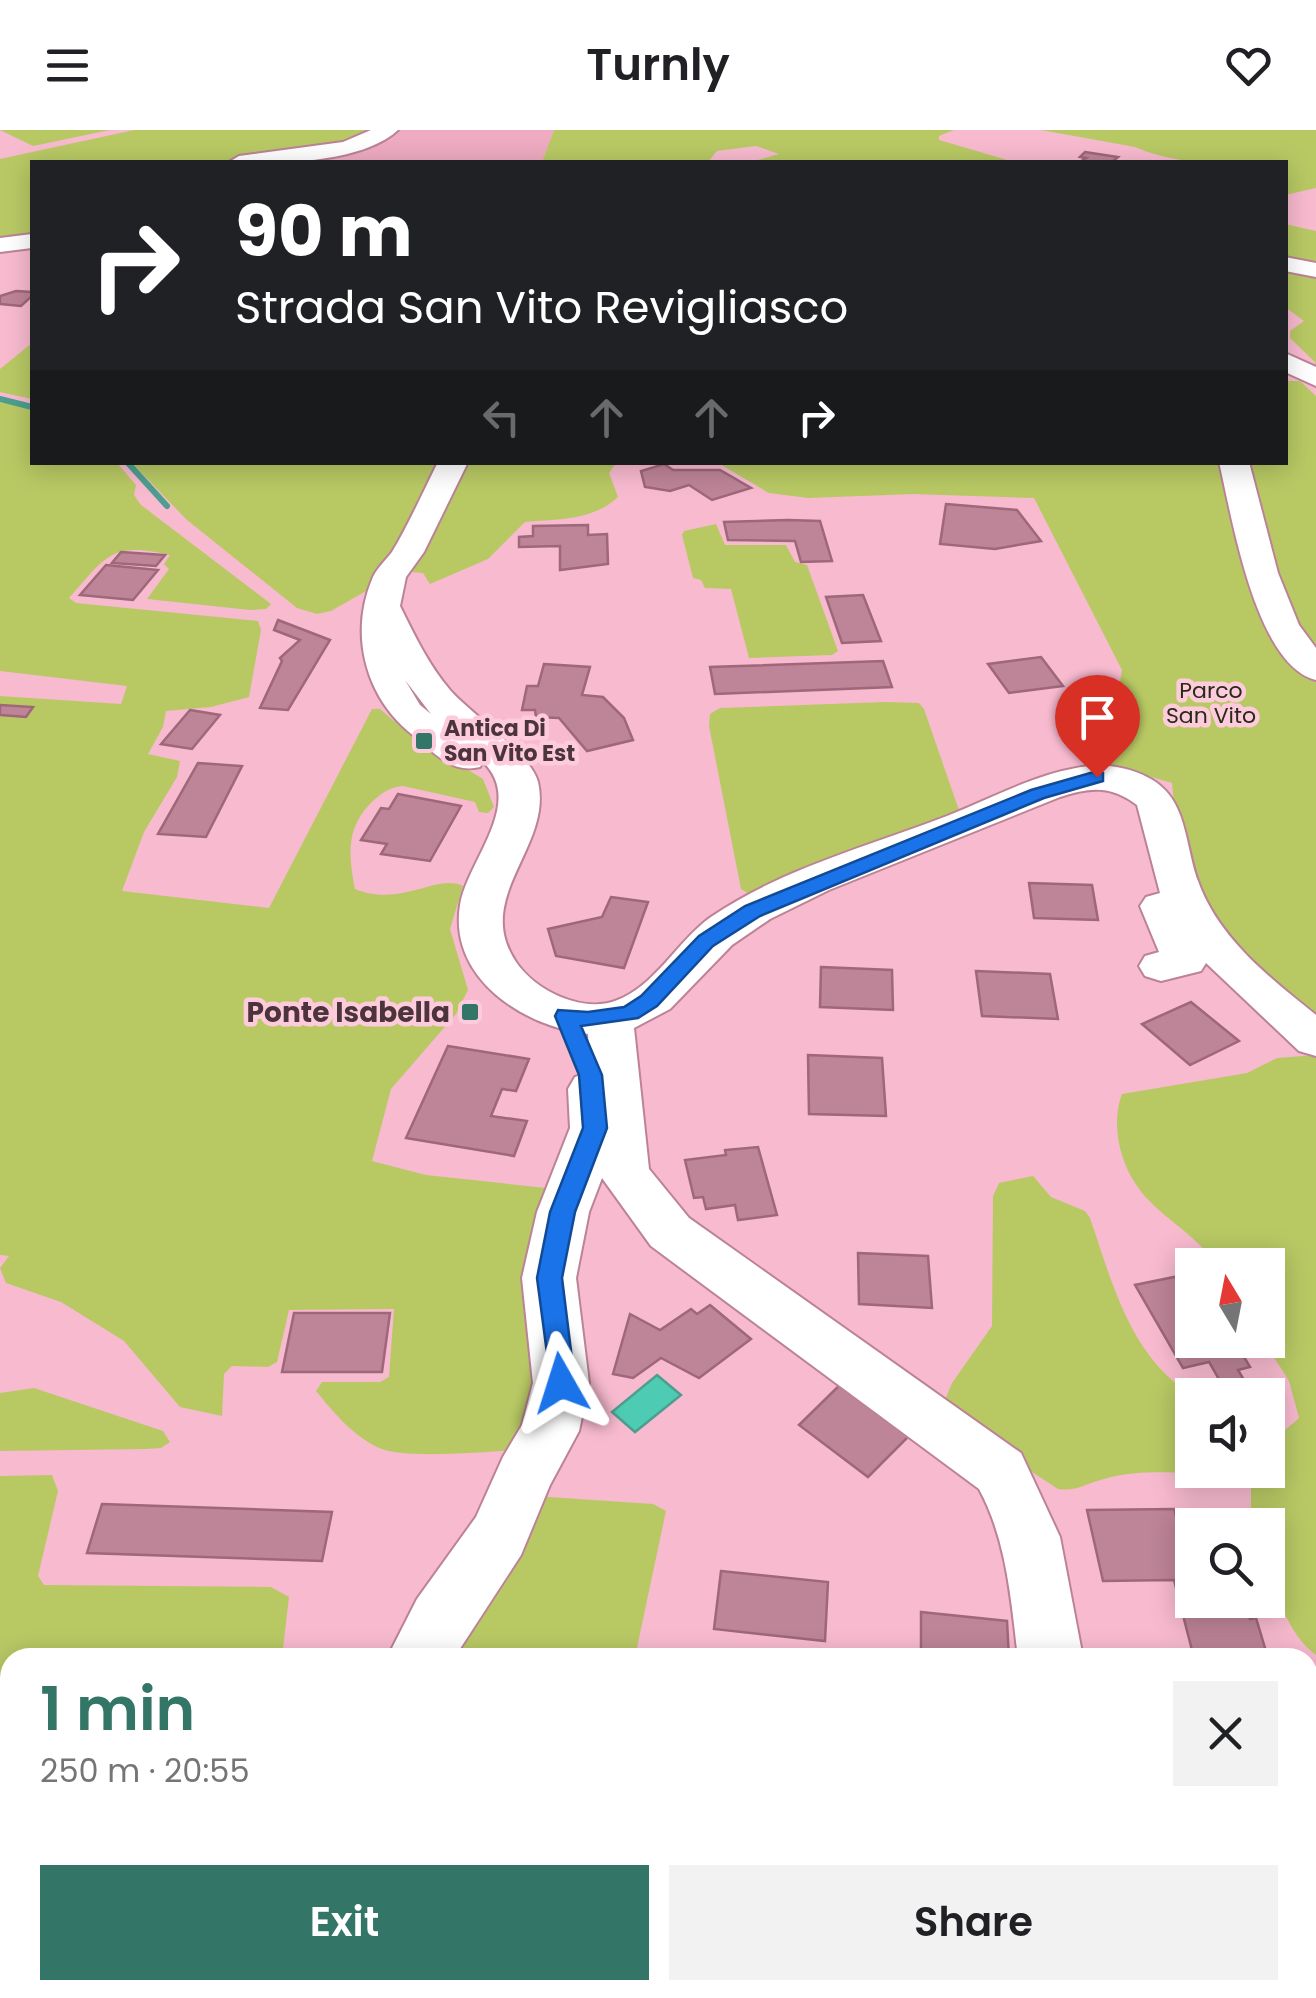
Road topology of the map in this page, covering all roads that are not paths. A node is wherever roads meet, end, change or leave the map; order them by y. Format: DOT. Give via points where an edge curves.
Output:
graph roads {
  1 [pos="388,130"];
  2 [pos="254,160"];
  3 [pos="30,240"];
  4 [pos="0,246"];
  5 [pos="1288,265"];
  6 [pos="1316,270"];
  7 [pos="452,465"];
  8 [pos="1235,465"];
  9 [pos="1316,668"];
  10 [pos="1171,867"];
  11 [pos="1161,966"];
  12 [pos="588,1017"];
  13 [pos="1316,1040"];
  14 [pos="425,1648"];
  15 [pos="1049,1648"];
  1 -- 2 [label="street" via="347,148"];
  3 -- 4 [label="street"];
  5 -- 6 [label="street"];
  7 -- 12 [label="street" via="390,577 380,626 388,686 425,730 517,804 517,822 486,880 480,921 498,970 528,996"];
  8 -- 9 [label="street" via="1274,614"];
  10 -- 11 [label="street" via="1156,894 1185,960"];
  10 -- 12 [label="street" via="1154,800 1127,782 1082,779 752,911 706,941 649,1001 630,1013"];
  10 -- 13 [label="street" via="1225,960"];
  12 -- 14 [label="street" via="595,1128 552,1263 561,1383 550,1431 499,1535"];
  12 -- 15 [label="street" via="625,1174 670,1232 1000,1470 1029,1534"];
}
